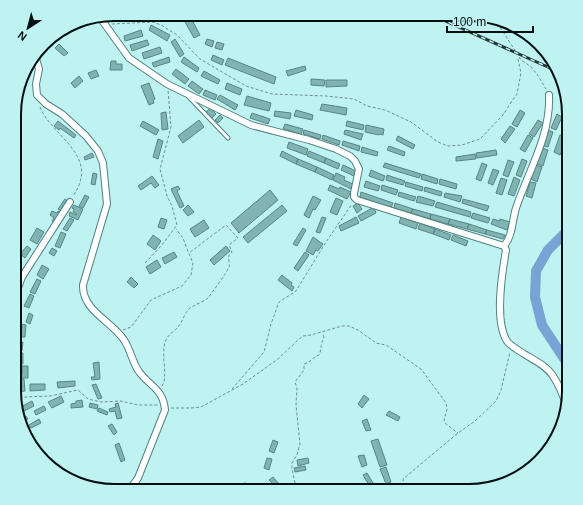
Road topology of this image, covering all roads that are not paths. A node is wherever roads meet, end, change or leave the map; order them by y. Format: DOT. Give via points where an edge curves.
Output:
graph roads {
  1 [pos="103,22"];
  2 [pos="37,61"];
  3 [pos="185,93"];
  4 [pos="548,95"];
  5 [pos="228,138"];
  6 [pos="70,202"];
  7 [pos="504,246"];
  8 [pos="21,280"];
  9 [pos="562,394"];
  10 [pos="133,484"];
  1 -- 3 [label="street" via="130,58 167,84"];
  2 -- 10 [label="street" via="39,69 37,95 86,136 98,151 103,163 107,204 82,287 86,299 91,308 125,340 141,374 158,391 164,402 165,410 160,424 138,478"];
  3 -- 5 [label="lane"];
  3 -- 7 [label="street" via="252,125 309,140 350,156 360,169 354,193 356,198"];
  4 -- 7 [label="street" via="549,107 544,135 516,210 510,237"];
  6 -- 8 [label="street"];
  7 -- 9 [label="street" via="506,250 500,294 502,330 512,346 544,366 553,375"];
}
